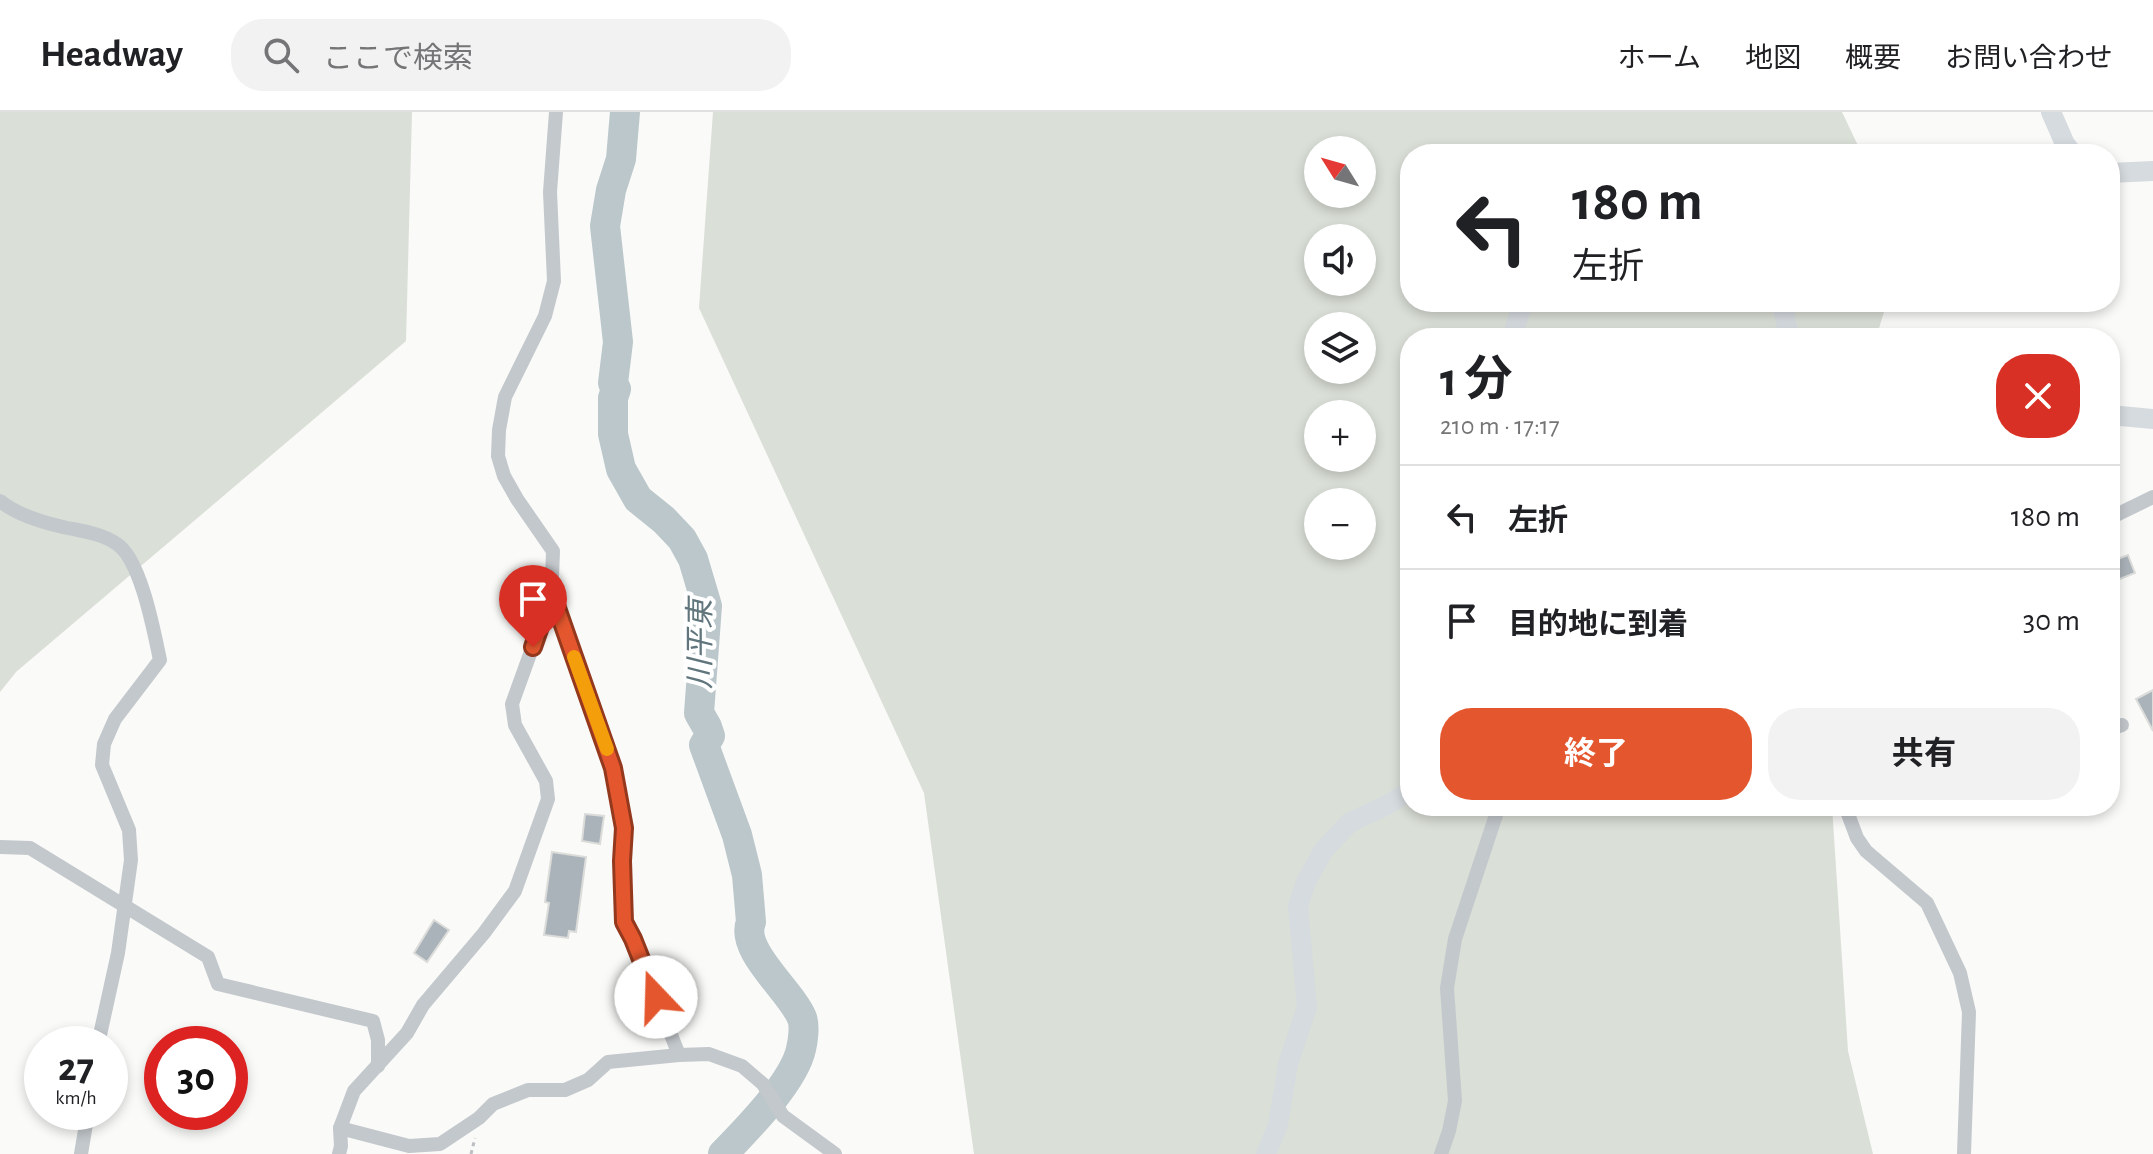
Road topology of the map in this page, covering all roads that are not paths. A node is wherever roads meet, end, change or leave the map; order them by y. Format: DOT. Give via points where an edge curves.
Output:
graph roads {
  1 [pos="556,112"];
  2 [pos="2051,112"];
  3 [pos="2065,144"];
  4 [pos="2153,171"];
  5 [pos="2120,173"];
  6 [pos="2120,416"];
  7 [pos="2153,419"];
  8 [pos="2153,497"];
  9 [pos="0,501"];
  10 [pos="2120,513"];
  11 [pos="550,588"];
  12 [pos="1400,797"];
  13 [pos="1496,816"];
  14 [pos="1849,816"];
  15 [pos="0,847"];
  16 [pos="125,906"];
  17 [pos="102,1026"];
  18 [pos="679,1055"];
  19 [pos="378,1066"];
  20 [pos="340,1128"];
  21 [pos="85,1130"];
  22 [pos="81,1154"];
  23 [pos="339,1154"];
  24 [pos="835,1154"];
  25 [pos="1266,1154"];
  26 [pos="1441,1154"];
  27 [pos="1964,1154"];
  1 -- 11 [label="street" via="550,192 554,281 545,316 505,397 498,456 517,499 553,551"];
  2 -- 3 [label="main road"];
  4 -- 5 [label="main road"];
  6 -- 7 [label="main road"];
  8 -- 10 [label="street"];
  9 -- 16 [label="street" via="11,510 120,546 148,607 160,660 115,719 102,765 129,830"];
  11 -- 18 [label="street" via="613,768 624,828 624,922"];
  11 -- 19 [label="street" via="512,704 515,725 546,781 548,799 515,891"];
  12 -- 25 [label="main road" via="1349,823 1323,851 1306,882 1298,906 1307,1007"];
  13 -- 26 [label="street" via="1455,939 1447,988 1455,1101"];
  14 -- 27 [label="street" via="1866,851 1927,903 1960,973 1969,1012"];
  15 -- 16 [label="street" via="30,848"];
  16 -- 17 [label="street"];
  16 -- 19 [label="street" via="208,957 218,984 373,1021"];
  18 -- 20 [label="street" via="608,1062 588,1080 565,1090 528,1090 493,1104 440,1144 409,1146"];
  18 -- 24 [label="street" via="709,1054 742,1066 763,1084 783,1116"];
  19 -- 20 [label="street" via="354,1091"];
  20 -- 23 [label="street"];
  21 -- 22 [label="street"];
}
